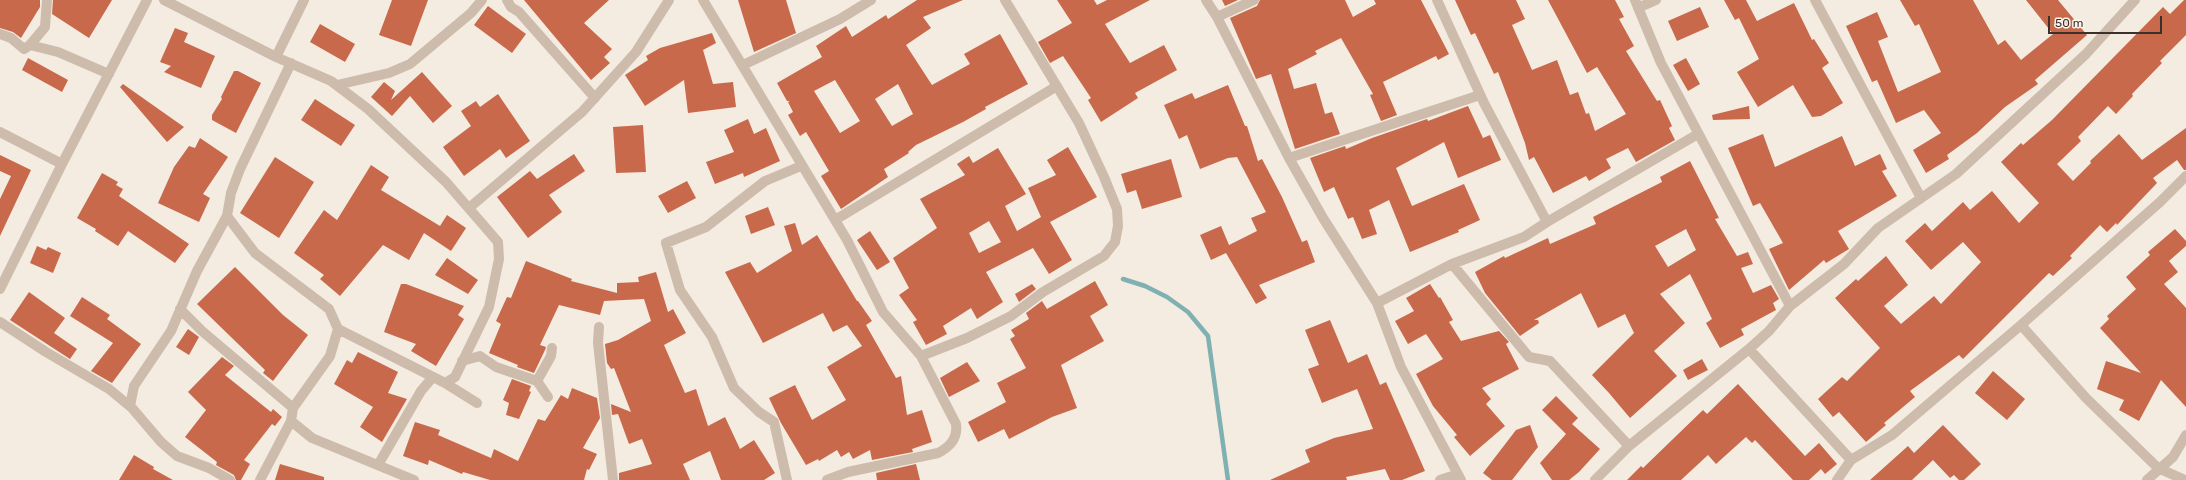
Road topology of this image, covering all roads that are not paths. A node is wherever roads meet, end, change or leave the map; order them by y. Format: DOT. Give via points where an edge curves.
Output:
graph roads {
  1 [pos="47,0"];
  2 [pos="147,0"];
  3 [pos="164,0"];
  4 [pos="304,0"];
  5 [pos="482,0"];
  6 [pos="507,0"];
  7 [pos="669,0"];
  8 [pos="703,0"];
  9 [pos="871,0"];
  10 [pos="1005,0"];
  11 [pos="1206,0"];
  12 [pos="1254,0"];
  13 [pos="1437,0"];
  14 [pos="1656,0"];
  15 [pos="1815,0"];
  16 [pos="2135,0"];
  17 [pos="1637,4"];
  18 [pos="1217,17"];
  19 [pos="0,34"];
  20 [pos="30,45"];
  21 [pos="276,57"];
  22 [pos="291,63"];
  23 [pos="743,65"];
  24 [pos="109,74"];
  25 [pos="337,85"];
  26 [pos="1057,86"];
  27 [pos="1480,95"];
  28 [pos="595,98"];
  29 [pos="0,132"];
  30 [pos="1698,134"];
  31 [pos="1289,158"];
  32 [pos="62,164"];
  33 [pos="801,166"];
  34 [pos="2186,176"];
  35 [pos="1921,198"];
  36 [pos="469,208"];
  37 [pos="227,216"];
  38 [pos="835,220"];
  39 [pos="1547,222"];
  40 [pos="1452,264"];
  41 [pos="0,287"];
  42 [pos="1377,303"];
  43 [pos="1790,306"];
  44 [pos="180,309"];
  45 [pos="0,322"];
  46 [pos="2021,325"];
  47 [pos="599,327"];
  48 [pos="338,329"];
  49 [pos="552,348"];
  50 [pos="1749,349"];
  51 [pos="921,356"];
  52 [pos="462,361"];
  53 [pos="432,378"];
  54 [pos="537,380"];
  55 [pos="445,383"];
  56 [pos="134,386"];
  57 [pos="116,395"];
  58 [pos="548,397"];
  59 [pos="477,403"];
  60 [pos="130,406"];
  61 [pos="293,408"];
  62 [pos="291,421"];
  63 [pos="2186,435"];
  64 [pos="1629,446"];
  65 [pos="1851,460"];
  66 [pos="378,465"];
  67 [pos="2158,468"];
  68 [pos="1459,477"];
  69 [pos="404,478"];
  70 [pos="230,480"];
  71 [pos="260,480"];
  72 [pos="414,480"];
  73 [pos="612,480"];
  74 [pos="788,480"];
  75 [pos="827,480"];
  76 [pos="1440,480"];
  77 [pos="1595,480"];
  78 [pos="1837,480"];
  79 [pos="2147,480"];
  80 [pos="2185,480"];
  1 -- 20 [label="street" via="44,27"];
  2 -- 24 [label="street"];
  3 -- 21 [label="street"];
  4 -- 21 [label="street"];
  5 -- 25 [label="street" via="471,13 410,64 389,73"];
  6 -- 28 [label="street"];
  7 -- 28 [label="street" via="636,52"];
  8 -- 23 [label="street"];
  9 -- 23 [label="street" via="840,19"];
  10 -- 26 [label="street"];
  11 -- 18 [label="street"];
  12 -- 18 [label="street"];
  13 -- 27 [label="street"];
  14 -- 17 [label="street"];
  15 -- 35 [label="street"];
  16 -- 35 [label="street" via="2086,54 1956,174"];
  17 -- 30 [label="street" via="1661,63"];
  18 -- 31 [label="street"];
  19 -- 20 [label="street" via="11,38 24,49"];
  20 -- 24 [label="street" via="58,52"];
  21 -- 22 [label="street"];
  22 -- 25 [label="street"];
  22 -- 37 [label="street" via="240,169 231,193"];
  23 -- 33 [label="street"];
  24 -- 32 [label="street"];
  25 -- 36 [label="street" via="368,109 446,182"];
  26 -- 38 [label="street"];
  26 -- 51 [label="street" via="1079,123 1117,208 1118,226 1115,242 1104,256 1043,292 1011,316"];
  27 -- 31 [label="street"];
  27 -- 39 [label="street"];
  28 -- 36 [label="street" via="533,155"];
  29 -- 32 [label="street"];
  30 -- 39 [label="street"];
  30 -- 43 [label="street"];
  31 -- 42 [label="street" via="1323,218"];
  32 -- 41 [label="street"];
  33 -- 38 [label="street"];
  33 -- 74 [label="street" via="765,181 706,227 666,243 680,290 712,336 734,388 759,412 774,422"];
  34 -- 46 [label="street"];
  35 -- 43 [label="street" via="1878,228 1844,264"];
  36 -- 52 [label="street" via="498,242 499,259 489,307"];
  37 -- 44 [label="street"];
  37 -- 48 [label="street" via="255,253 329,309"];
  38 -- 51 [label="street" via="883,312"];
  39 -- 40 [label="street" via="1524,237"];
  40 -- 42 [label="street"];
  40 -- 64 [label="street" via="1529,357 1550,361"];
  42 -- 68 [label="street" via="1401,367"];
  43 -- 50 [label="street" via="1774,326"];
  44 -- 56 [label="street" via="171,331"];
  44 -- 61 [label="street" via="202,331"];
  45 -- 57 [label="street"];
  46 -- 65 [label="street" via="1892,435"];
  46 -- 67 [label="street" via="2086,398"];
  47 -- 73 [label="street" via="598,343"];
  48 -- 53 [label="street"];
  48 -- 61 [label="street" via="330,356"];
  49 -- 54 [label="street" via="551,356"];
  50 -- 64 [label="street"];
  50 -- 65 [label="street"];
  51 -- 75 [label="street" via="956,424 952,443 938,453 848,472"];
  52 -- 54 [label="street" via="480,356 496,367"];
  52 -- 55 [label="street" via="455,378"];
  53 -- 55 [label="street"];
  53 -- 66 [label="street"];
  54 -- 58 [label="street"];
  55 -- 59 [label="street"];
  56 -- 57 [label="street"];
  56 -- 60 [label="street"];
  57 -- 60 [label="street"];
  60 -- 70 [label="street" via="176,456 209,468"];
  61 -- 62 [label="street"];
  62 -- 66 [label="street" via="312,438"];
  62 -- 71 [label="street"];
  63 -- 67 [label="street" via="2173,457"];
  64 -- 77 [label="street"];
  65 -- 78 [label="street"];
  66 -- 69 [label="street"];
  67 -- 79 [label="street"];
  67 -- 80 [label="street"];
  68 -- 76 [label="street"];
  69 -- 72 [label="street"];
}
